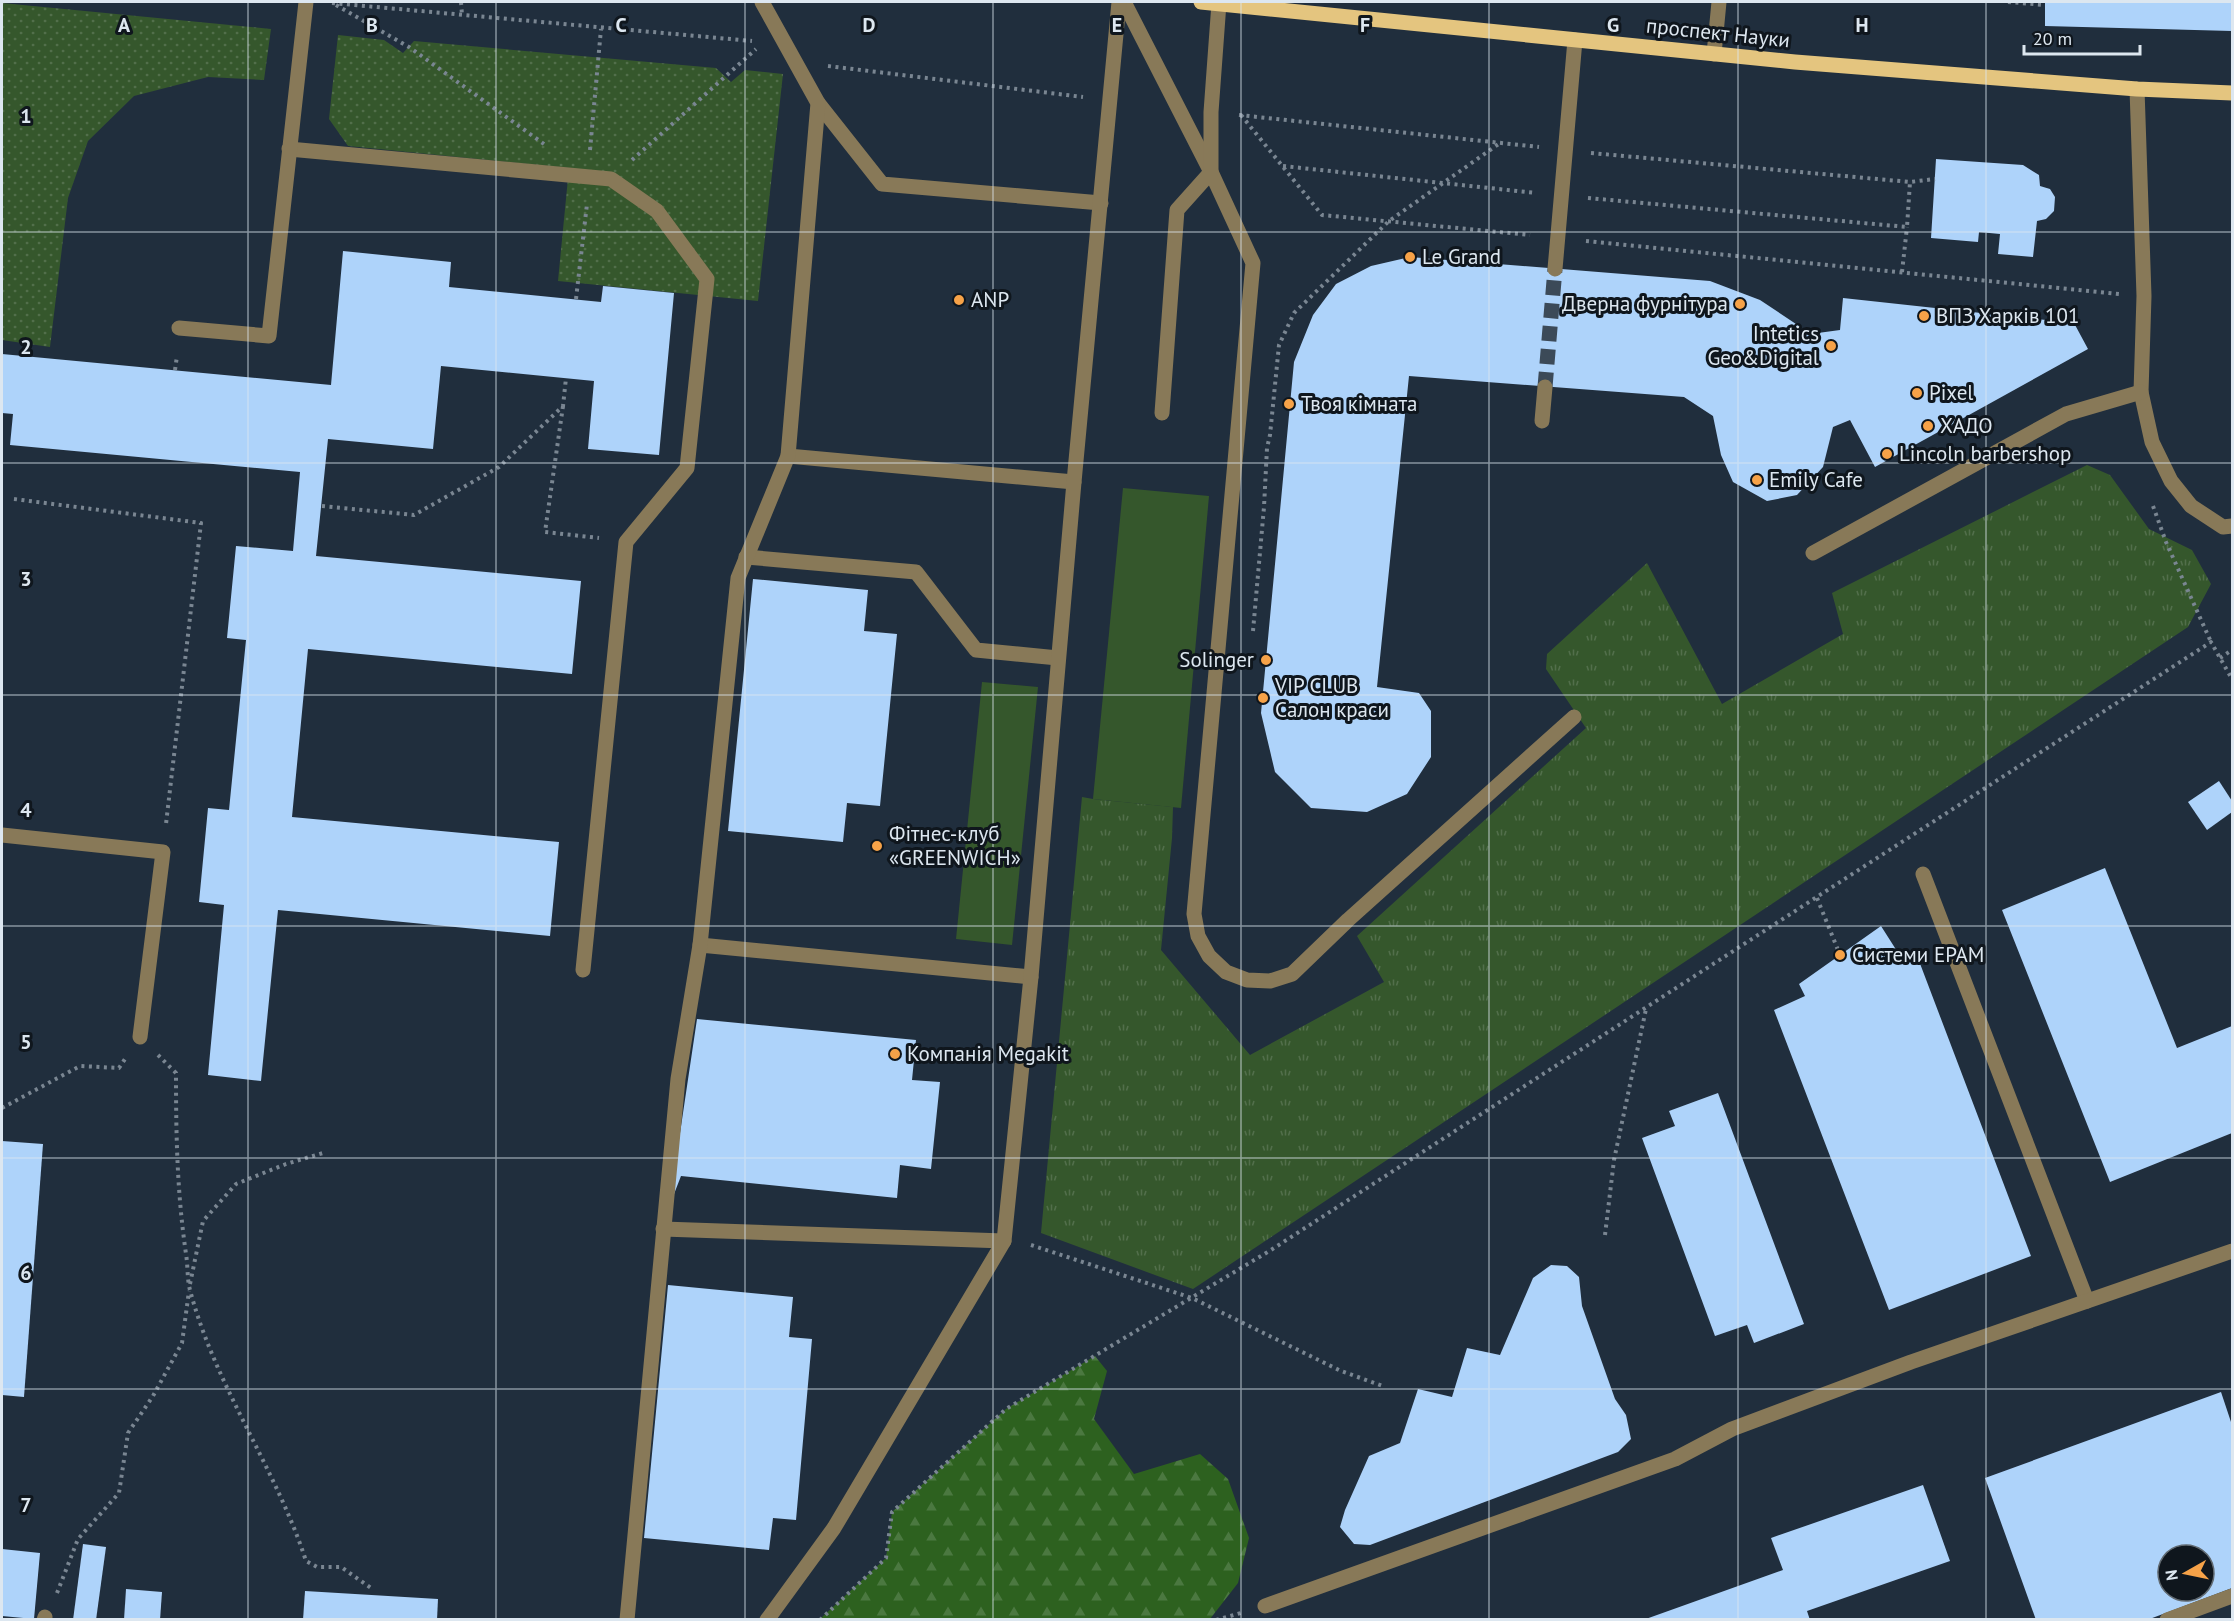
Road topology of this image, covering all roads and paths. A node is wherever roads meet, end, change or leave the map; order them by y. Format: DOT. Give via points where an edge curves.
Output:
graph roads {
  1 [pos="306,2"];
  2 [pos="326,2"];
  3 [pos="461,2"];
  4 [pos="762,2"];
  5 [pos="1119,2"];
  6 [pos="1124,2"];
  7 [pos="1201,2"];
  8 [pos="1719,2"];
  9 [pos="2008,2"];
  10 [pos="333,3"];
  11 [pos="1219,3"];
  12 [pos="2045,5"];
  13 [pos="462,15"];
  14 [pos="601,28"];
  15 [pos="1575,40"];
  16 [pos="753,41"];
  17 [pos="1714,54"];
  18 [pos="795,62"];
  19 [pos="726,77"];
  20 [pos="2137,89"];
  21 [pos="2232,93"];
  22 [pos="1111,100"];
  23 [pos="818,103"];
  24 [pos="1211,112"];
  25 [pos="1241,115"];
  26 [pos="1500,143"];
  27 [pos="550,148"];
  28 [pos="289,149"];
  29 [pos="1566,150"];
  30 [pos="1283,166"];
  31 [pos="1211,172"];
  32 [pos="588,176"];
  33 [pos="1935,179"];
  34 [pos="1910,182"];
  35 [pos="1442,183"];
  36 [pos="1561,195"];
  37 [pos="1101,203"];
  38 [pos="1389,221"];
  39 [pos="1907,227"];
  40 [pos="1558,238"];
  41 [pos="1555,269"];
  42 [pos="1902,272"];
  43 [pos="2144,296"];
  44 [pos="179,328"];
  45 [pos="566,378"];
  46 [pos="1545,387"];
  47 [pos="2141,392"];
  48 [pos="563,406"];
  49 [pos="1162,413"];
  50 [pos="1542,421"];
  51 [pos="788,456"];
  52 [pos="1074,482"];
  53 [pos="14,499"];
  54 [pos="322,506"];
  55 [pos="2232,526"];
  56 [pos="626,542"];
  57 [pos="1813,553"];
  58 [pos="746,557"];
  59 [pos="1253,631"];
  60 [pos="2232,650"];
  61 [pos="1058,658"];
  62 [pos="2220,658"];
  63 [pos="2232,679"];
  64 [pos="1574,717"];
  65 [pos="2,835"];
  66 [pos="163,852"];
  67 [pos="1923,874"];
  68 [pos="1817,898"];
  69 [pos="700,945"];
  70 [pos="1840,956"];
  71 [pos="583,970"];
  72 [pos="1031,977"];
  73 [pos="1647,1009"];
  74 [pos="140,1037"];
  75 [pos="2,1108"];
  76 [pos="323,1153"];
  77 [pos="663,1229"];
  78 [pos="1605,1235"];
  79 [pos="1004,1241"];
  80 [pos="2232,1251"];
  81 [pos="189,1288"];
  82 [pos="1191,1298"];
  83 [pos="2086,1301"];
  84 [pos="1383,1386"];
  85 [pos="371,1588"];
  86 [pos="2232,1596"];
  87 [pos="1265,1606"];
  88 [pos="44,1618"];
  89 [pos="627,1620"];
  90 [pos="767,1620"];
  91 [pos="820,1620"];
  92 [pos="2167,1620"];
  1 -- 28 [label="street"];
  2 -- 10 [label="path"];
  3 -- 13 [label="path"];
  4 -- 18 [label="street"];
  5 -- 22 [label="street"];
  6 -- 31 [label="street"];
  7 -- 11 [label="main road, проспект Науки"];
  8 -- 17 [label="street"];
  9 -- 12 [label="path"];
  10 -- 13 [label="path"];
  10 -- 27 [label="path" via="409,47"];
  11 -- 15 [label="main road, проспект Науки"];
  11 -- 24 [label="street"];
  13 -- 14 [label="path"];
  14 -- 16 [label="path"];
  14 -- 32 [label="path"];
  15 -- 17 [label="main road, проспект Науки"];
  15 -- 29 [label="street"];
  17 -- 20 [label="main road, проспект Науки"];
  18 -- 19 [label="path" via="765,42"];
  18 -- 22 [label="path"];
  18 -- 23 [label="street"];
  20 -- 21 [label="main road, проспект Науки"];
  20 -- 43 [label="street"];
  22 -- 37 [label="street"];
  23 -- 37 [label="street" via="882,184"];
  23 -- 51 [label="street"];
  24 -- 25 [label="path"];
  24 -- 31 [label="street"];
  25 -- 26 [label="path"];
  25 -- 30 [label="path"];
  26 -- 29 [label="path"];
  26 -- 35 [label="path"];
  28 -- 32 [label="street"];
  28 -- 44 [label="street" via="269,336"];
  29 -- 34 [label="path"];
  29 -- 36 [label="street"];
  30 -- 35 [label="path"];
  30 -- 38 [label="path" via="1322,215"];
  31 -- 49 [label="street" via="1177,210"];
  31 -- 64 [label="street" via="1253,263 1194,914 1198,936 1209,956 1226,972 1247,980 1270,981 1292,974"];
  32 -- 56 [label="street" via="611,179 657,211 707,279 687,468"];
  33 -- 34 [label="path"];
  34 -- 39 [label="path"];
  35 -- 36 [label="path"];
  35 -- 38 [label="path"];
  36 -- 39 [label="path"];
  36 -- 40 [label="street"];
  37 -- 52 [label="street"];
  38 -- 40 [label="path"];
  38 -- 59 [label="path" via="1294,313 1279,345"];
  39 -- 42 [label="path"];
  40 -- 41 [label="street"];
  40 -- 42 [label="path"];
  42 -- 43 [label="path"];
  43 -- 47 [label="street"];
  45 -- 48 [label="path"];
  46 -- 50 [label="street"];
  47 -- 55 [label="street" via="2152,442 2171,481 2191,506 2223,527"];
  47 -- 57 [label="street" via="2066,414"];
  48 -- 54 [label="path" via="499,467 414,515"];
  48 -- 56 [label="path" via="545,532"];
  51 -- 52 [label="street"];
  51 -- 58 [label="street"];
  52 -- 61 [label="street"];
  53 -- 66 [label="path" via="201,524"];
  56 -- 71 [label="street"];
  58 -- 61 [label="street" via="916,572 976,650"];
  58 -- 69 [label="street" via="738,578"];
  60 -- 62 [label="path"];
  61 -- 72 [label="street"];
  62 -- 63 [label="path"];
  62 -- 68 [label="path" via="2211,642"];
  65 -- 66 [label="street"];
  66 -- 74 [label="street"];
  67 -- 83 [label="street"];
  68 -- 70 [label="path"];
  68 -- 73 [label="path"];
  69 -- 72 [label="street"];
  69 -- 77 [label="street" via="678,1079"];
  72 -- 79 [label="street"];
  73 -- 78 [label="path" via="1614,1160"];
  73 -- 82 [label="path"];
  74 -- 75 [label="path" via="119,1068 80,1066"];
  74 -- 81 [label="path" via="176,1073 177,1179"];
  76 -- 81 [label="path" via="236,1184 203,1221"];
  77 -- 79 [label="street"];
  77 -- 89 [label="street"];
  79 -- 82 [label="path" via="1040,1247"];
  79 -- 90 [label="street" via="834,1528"];
  80 -- 83 [label="street"];
  81 -- 85 [label="path" via="226,1385 296,1531 306,1561 318,1567 341,1567"];
  81 -- 88 [label="path" via="182,1343 129,1432 119,1493 78,1539"];
  82 -- 84 [label="path" via="1341,1371"];
  82 -- 91 [label="path" via="1006,1410 892,1512 886,1558"];
  83 -- 87 [label="street" via="1732,1429 1675,1460"];
  86 -- 92 [label="street"];
}
